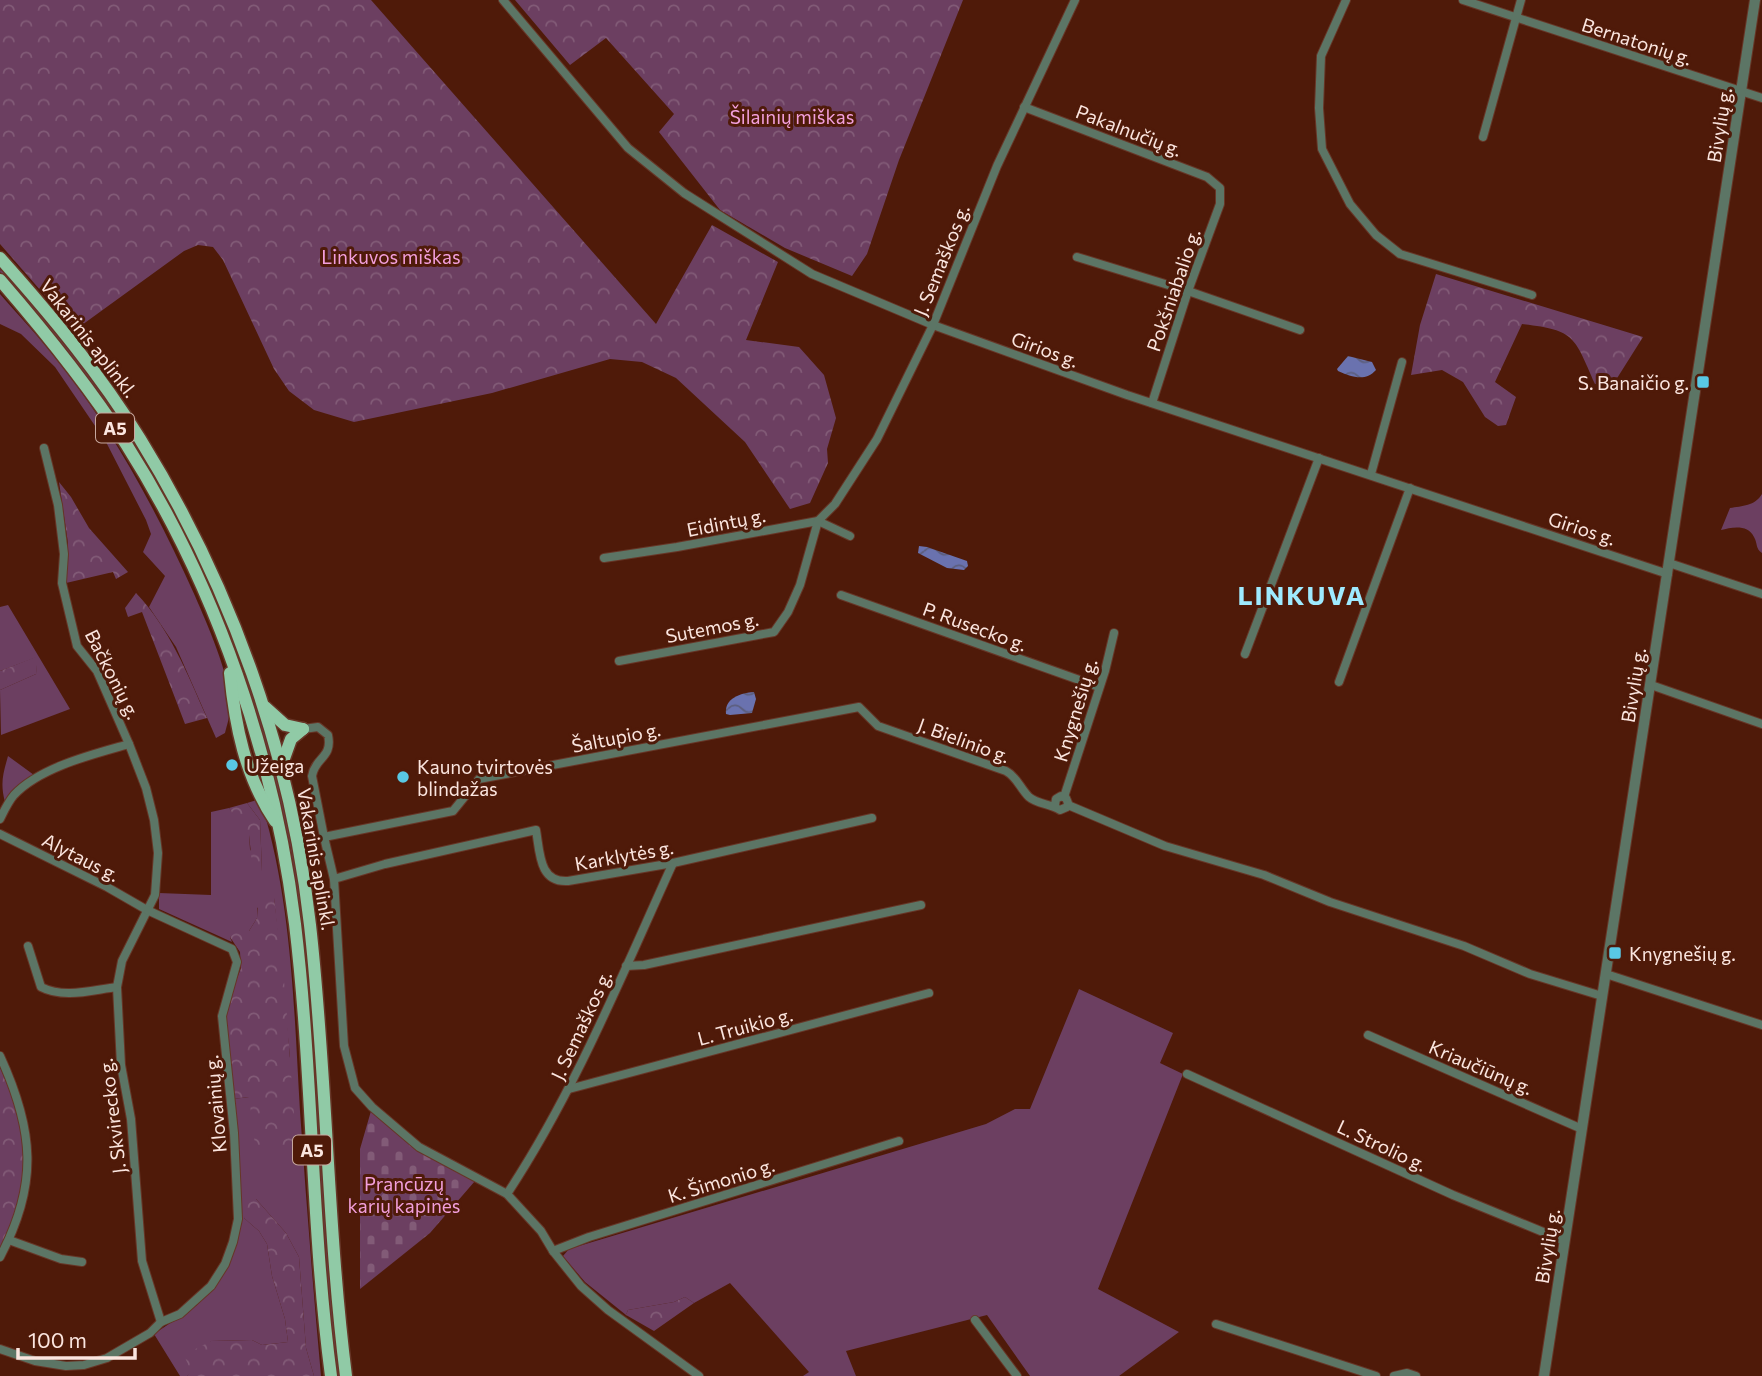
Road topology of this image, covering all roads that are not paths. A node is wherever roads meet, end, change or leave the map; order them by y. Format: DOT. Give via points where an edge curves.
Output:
graph roads {
  1 [pos="503,0"];
  2 [pos="1075,0"];
  3 [pos="1346,0"];
  4 [pos="1463,0"];
  5 [pos="1521,0"];
  6 [pos="1755,0"];
  7 [pos="1515,18"];
  8 [pos="1742,91"];
  9 [pos="1762,98"];
  10 [pos="1024,107"];
  11 [pos="1483,137"];
  12 [pos="1220,188"];
  13 [pos="1077,257"];
  14 [pos="0,258"];
  15 [pos="0,280"];
  16 [pos="1188,291"];
  17 [pos="1532,295"];
  18 [pos="933,325"];
  19 [pos="1300,330"];
  20 [pos="1402,362"];
  21 [pos="1152,403"];
  22 [pos="44,448"];
  23 [pos="1320,458"];
  24 [pos="1371,474"];
  25 [pos="1410,488"];
  26 [pos="818,521"];
  27 [pos="850,536"];
  28 [pos="604,558"];
  29 [pos="1669,568"];
  30 [pos="1762,594"];
  31 [pos="841,595"];
  32 [pos="1114,633"];
  33 [pos="1245,654"];
  34 [pos="619,661"];
  35 [pos="1339,682"];
  36 [pos="1651,685"];
  37 [pos="1099,687"];
  38 [pos="262,705"];
  39 [pos="859,707"];
  40 [pos="1762,724"];
  41 [pos="303,729"];
  42 [pos="129,744"];
  43 [pos="280,768"];
  44 [pos="1066,801"];
  45 [pos="872,818"];
  46 [pos="0,819"];
  47 [pos="0,834"];
  48 [pos="324,837"];
  49 [pos="673,863"];
  50 [pos="334,879"];
  51 [pos="921,905"];
  52 [pos="147,909"];
  53 [pos="28,946"];
  54 [pos="626,966"];
  55 [pos="1606,974"];
  56 [pos="117,987"];
  57 [pos="929,993"];
  58 [pos="1602,996"];
  59 [pos="1762,1025"];
  60 [pos="1368,1035"];
  61 [pos="0,1056"];
  62 [pos="1187,1074"];
  63 [pos="569,1089"];
  64 [pos="1582,1129"];
  65 [pos="899,1141"];
  66 [pos="507,1194"];
  67 [pos="9,1241"];
  68 [pos="1565,1241"];
  69 [pos="553,1251"];
  70 [pos="0,1257"];
  71 [pos="82,1262"];
  72 [pos="975,1320"];
  73 [pos="161,1322"];
  74 [pos="1216,1324"];
  75 [pos="0,1349"];
  76 [pos="331,1376"];
  77 [pos="345,1376"];
  78 [pos="699,1376"];
  79 [pos="1017,1376"];
  80 [pos="1376,1376"];
  81 [pos="1394,1376"];
  82 [pos="1416,1376"];
  83 [pos="1544,1376"];
  1 -- 18 [label="street, Girios g." via="651,169 812,274"];
  2 -- 10 [label="street, J. Semaškos g."];
  3 -- 17 [label="street" via="1321,56 1319,108 1322,149 1350,204 1376,235 1400,254"];
  4 -- 7 [label="street, Bernatonių g."];
  5 -- 7 [label="street"];
  6 -- 8 [label="street, Bivylių g."];
  7 -- 8 [label="street, Bernatonių g."];
  7 -- 11 [label="street"];
  8 -- 9 [label="street, Bernatonių g."];
  8 -- 29 [label="street, Bivylių g."];
  10 -- 12 [label="street, Pakalnučių g." via="1207,177"];
  10 -- 18 [label="street, J. Semaškos g."];
  12 -- 16 [label="street, Pokšniabalio g." via="1220,204"];
  13 -- 16 [label="street"];
  14 -- 38 [label="highway, Vakarinis aplinkl. / A5" via="51,316 139,438 204,556"];
  15 -- 76 [label="highway, Vakarinis aplinkl. / A5" via="85,384 126,444 192,564 228,652 236,726 254,786 279,827 295,923"];
  16 -- 19 [label="street"];
  16 -- 21 [label="street, Pokšniabalio g."];
  18 -- 21 [label="street, Girios g."];
  18 -- 26 [label="street, J. Semaškos g." via="877,439 835,504"];
  20 -- 24 [label="street"];
  21 -- 23 [label="street, Girios g."];
  22 -- 42 [label="street, Bačkonių g." via="58,505 64,554 61,583 77,646 97,671"];
  23 -- 24 [label="street, Girios g."];
  23 -- 33 [label="street"];
  24 -- 25 [label="street, Girios g."];
  25 -- 29 [label="street, Girios g."];
  25 -- 35 [label="street"];
  26 -- 27 [label="street"];
  26 -- 28 [label="street, Eidintų g."];
  26 -- 34 [label="street, Sutemos g." via="800,585 774,632"];
  29 -- 30 [label="street, Girios g."];
  29 -- 36 [label="street, Bivylių g."];
  31 -- 37 [label="street, P. Rusecko g."];
  32 -- 37 [label="street, Knygnešių g."];
  36 -- 40 [label="street"];
  36 -- 55 [label="street, Bivylių g."];
  37 -- 44 [label="street, Knygnešių g."];
  38 -- 41 [label="highway" via="285,725"];
  38 -- 43 [label="highway, Vakarinis aplinkl. / A5"];
  39 -- 44 [label="street, J. Bielinio g." via="878,726 1014,775 1031,799 1060,810 1065,809"];
  39 -- 48 [label="street, Šaltupio g." via="479,779 453,811"];
  41 -- 43 [label="highway" via="291,739"];
  41 -- 48 [label="street" via="318,727 328,735 329,750 312,776"];
  42 -- 46 [label="street" via="42,775 12,797"];
  42 -- 52 [label="street, Bačkonių g." via="146,788 158,853 155,895"];
  43 -- 77 [label="highway, Vakarinis aplinkl. / A5" via="310,924"];
  44 -- 58 [label="street" via="1175,849 1265,875 1530,974"];
  45 -- 49 [label="street, Karklytės g."];
  47 -- 52 [label="street, Alytaus g."];
  48 -- 50 [label="street"];
  49 -- 50 [label="street, Karklytės g." via="557,882 543,867 536,831"];
  49 -- 54 [label="street, J. Semaškos g."];
  50 -- 66 [label="street" via="344,1045 355,1088 419,1147"];
  51 -- 54 [label="street"];
  52 -- 56 [label="street, J. Skvirecko g." via="122,961"];
  52 -- 73 [label="street, Klovainių g." via="223,942 237,962 222,1016 238,1219 225,1264 211,1286 180,1314"];
  53 -- 56 [label="street" via="41,987 52,993"];
  54 -- 63 [label="street, J. Semaškos g."];
  55 -- 58 [label="street, Bivylių g."];
  55 -- 59 [label="street"];
  56 -- 73 [label="street, J. Skvirecko g." via="142,1261"];
  57 -- 63 [label="street, L. Truikio g."];
  58 -- 64 [label="street, Bivylių g."];
  60 -- 64 [label="street, Kriaučiūnų g."];
  61 -- 67 [label="street" via="16,1091 28,1148 26,1187"];
  62 -- 68 [label="street, L. Strolio g."];
  63 -- 66 [label="street, J. Semaškos g."];
  64 -- 68 [label="street, Bivylių g."];
  65 -- 69 [label="street, K. Šimonio g."];
  66 -- 69 [label="street"];
  67 -- 70 [label="street"];
  67 -- 71 [label="street"];
  68 -- 83 [label="street, Bivylių g."];
  69 -- 78 [label="street" via="601,1305"];
  72 -- 79 [label="street"];
  73 -- 75 [label="street" via="107,1358 84,1365 35,1361"];
  74 -- 80 [label="street"];
  81 -- 82 [label="street"];
}
